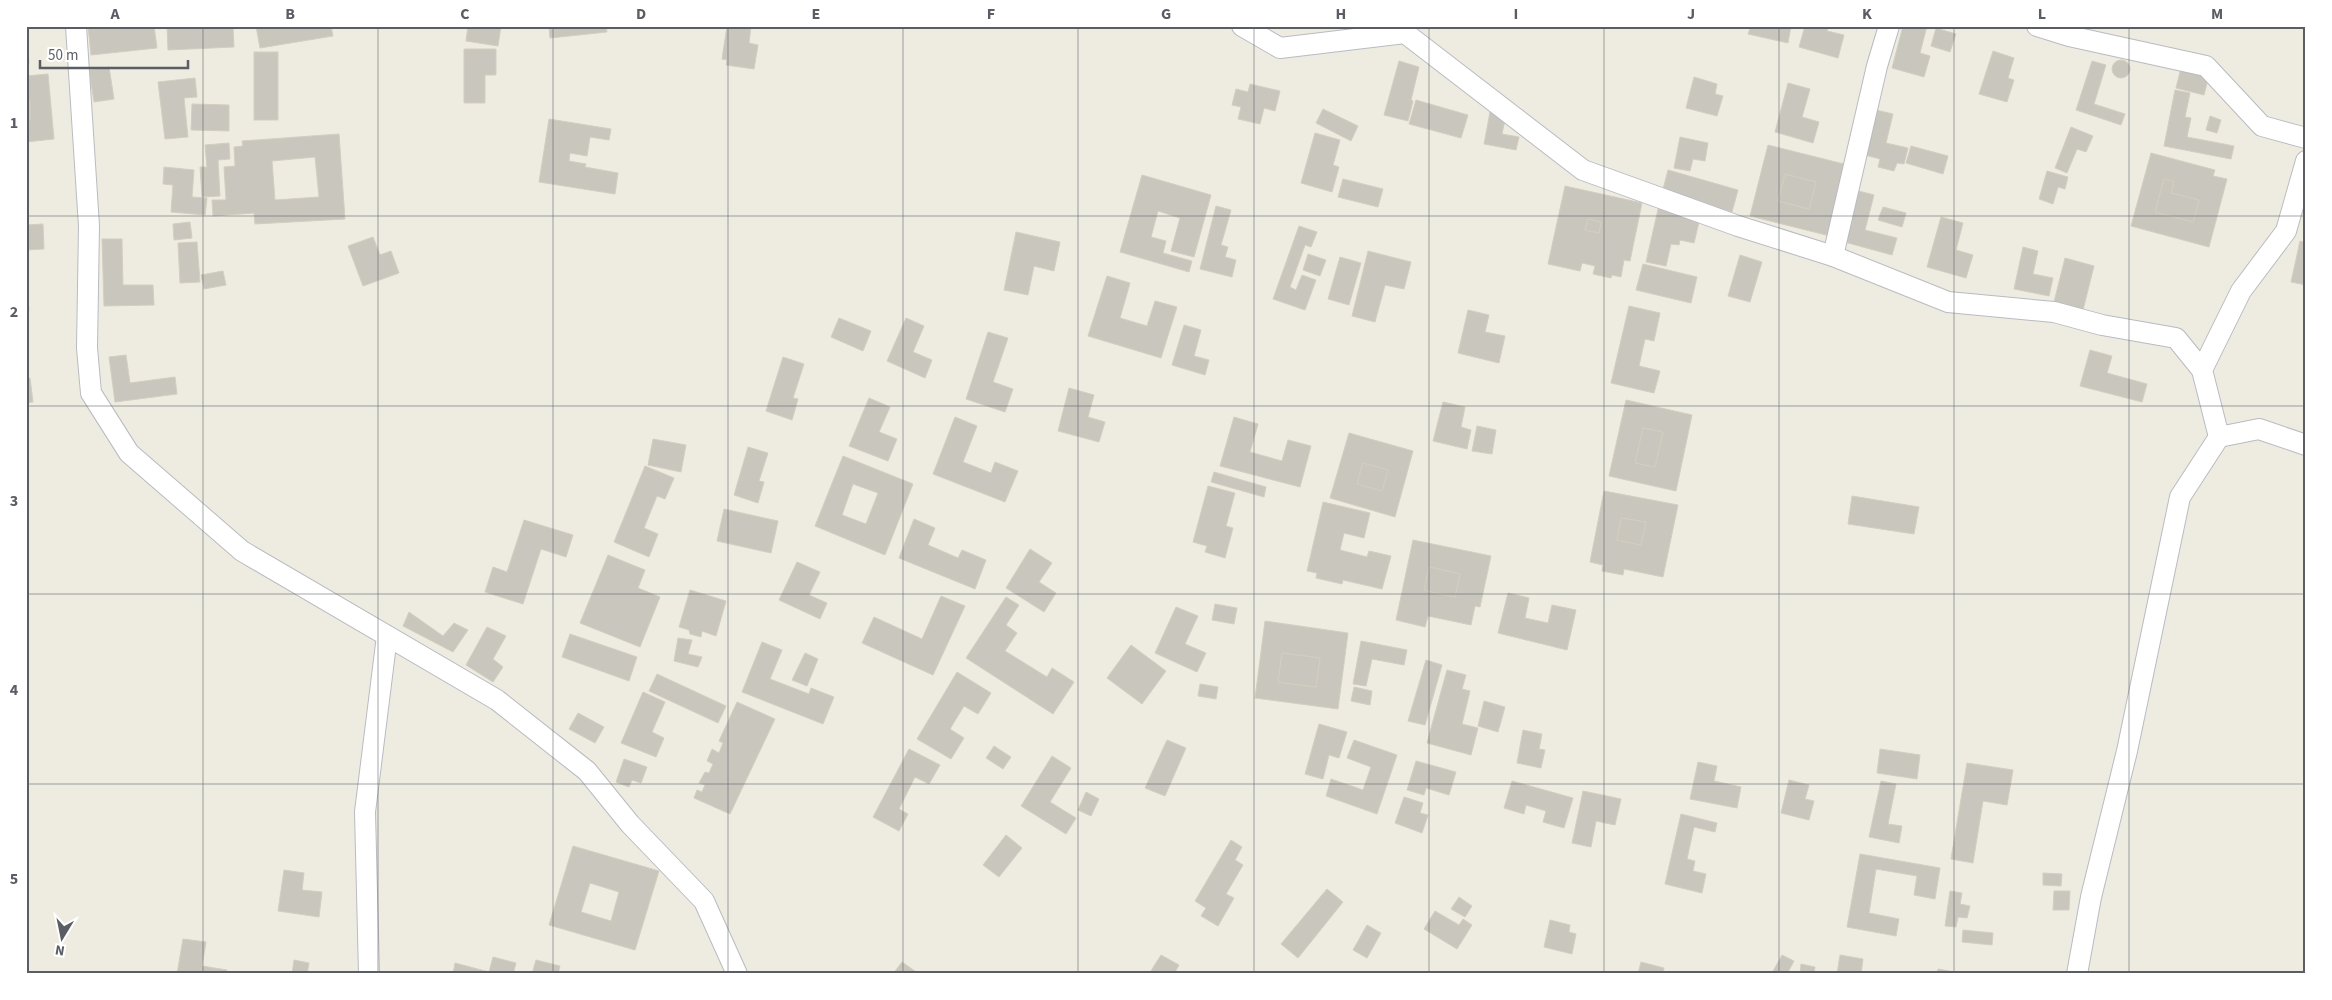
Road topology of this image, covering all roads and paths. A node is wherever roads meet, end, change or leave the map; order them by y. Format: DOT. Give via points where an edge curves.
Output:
graph roads {
  1 [pos="76,26"];
  2 [pos="1242,26"];
  3 [pos="1889,26"];
  4 [pos="2037,26"];
  5 [pos="2071,31"];
  6 [pos="2306,138"];
  7 [pos="2306,161"];
  8 [pos="1833,256"];
  9 [pos="2202,370"];
  10 [pos="2220,437"];
  11 [pos="2306,445"];
  12 [pos="387,636"];
  13 [pos="2078,971"];
  14 [pos="369,974"];
  15 [pos="737,974"];
  1 -- 12 [label="street" via="89,226 87,348 91,393 129,453 242,551"];
  2 -- 8 [label="street" via="1280,48 1406,33 1583,170 1738,226"];
  3 -- 8 [label="street"];
  4 -- 5 [label="street"];
  5 -- 6 [label="street" via="2206,66 2262,126"];
  7 -- 9 [label="street" via="2286,231 2240,291"];
  8 -- 9 [label="street" via="1948,302 2054,312 2102,325 2176,338"];
  9 -- 10 [label="street"];
  10 -- 11 [label="street" via="2259,430"];
  10 -- 13 [label="street" via="2180,496 2127,751 2091,897"];
  12 -- 14 [label="street" via="365,812"];
  12 -- 15 [label="street" via="497,700 587,771 630,824 704,901"];
}
